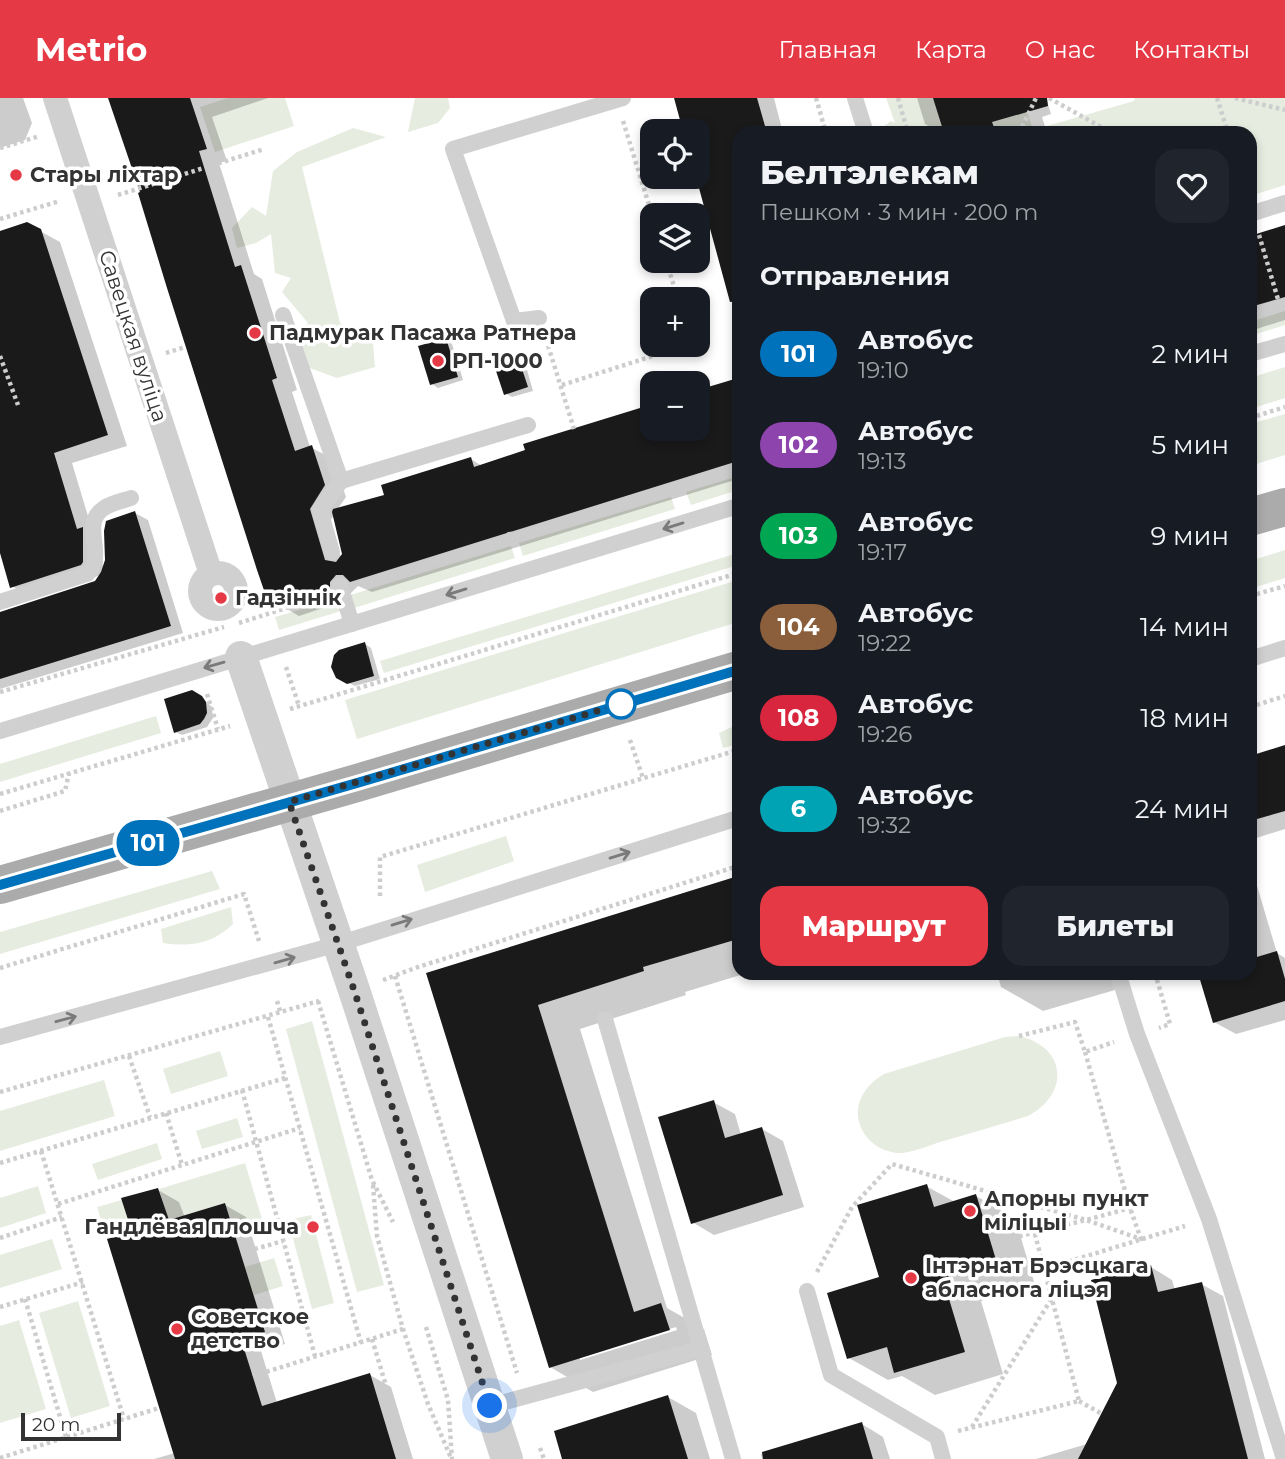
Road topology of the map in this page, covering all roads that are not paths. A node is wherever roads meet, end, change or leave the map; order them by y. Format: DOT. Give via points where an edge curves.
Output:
graph roads {
  1 [pos="55,98"];
  2 [pos="855,98"];
  3 [pos="620,99"];
  4 [pos="864,126"];
  5 [pos="1285,203"];
  6 [pos="1257,212"];
  7 [pos="283,315"];
  8 [pos="539,318"];
  9 [pos="1285,344"];
  10 [pos="1257,352"];
  11 [pos="528,425"];
  12 [pos="341,481"];
  13 [pos="131,498"];
  14 [pos="1285,507"];
  15 [pos="732,508"];
  16 [pos="1257,515"];
  17 [pos="332,552"];
  18 [pos="341,588"];
  19 [pos="0,602"];
  20 [pos="226,617"];
  21 [pos="352,624"];
  22 [pos="1285,648"];
  23 [pos="241,657"];
  24 [pos="1257,657"];
  25 [pos="732,672"];
  26 [pos="0,731"];
  27 [pos="289,802"];
  28 [pos="732,820"];
  29 [pos="0,885"];
  30 [pos="338,944"];
  31 [pos="1120,980"];
  32 [pos="606,1019"];
  33 [pos="0,1037"];
  34 [pos="807,1291"];
  35 [pos="699,1349"];
  36 [pos="490,1406"];
  37 [pos="507,1459"];
  38 [pos="733,1459"];
  39 [pos="943,1459"];
  40 [pos="1284,1459"];
  1 -- 20 [label="street, Савецкая вуліца" via="211,574 223,573 235,584 236,596"];
  2 -- 4 [label="lane"];
  3 -- 8 [label="lane" via="453,149 514,321"];
  5 -- 6 [label="lane"];
  7 -- 12 [label="lane"];
  9 -- 10 [label="lane"];
  11 -- 12 [label="lane"];
  12 -- 17 [label="lane" via="320,510"];
  13 -- 19 [label="lane" via="109,505 96,516 96,558 87,574"];
  14 -- 16 [label="main road"];
  15 -- 21 [label="lane, one-way"];
  18 -- 21 [label="lane"];
  21 -- 23 [label="lane"];
  22 -- 24 [label="lane"];
  23 -- 26 [label="lane, one-way"];
  23 -- 27 [label="street"];
  25 -- 27 [label="main road"];
  27 -- 29 [label="main road"];
  27 -- 30 [label="street"];
  30 -- 28 [label="lane, one-way"];
  33 -- 30 [label="lane, one-way"];
  30 -- 36 [label="street"];
  31 -- 40 [label="lane" via="1209,1219"];
  32 -- 35 [label="lane"];
  34 -- 39 [label="lane" via="831,1375 937,1437"];
  35 -- 36 [label="lane"];
  35 -- 38 [label="lane"];
  36 -- 37 [label="street"];
}
